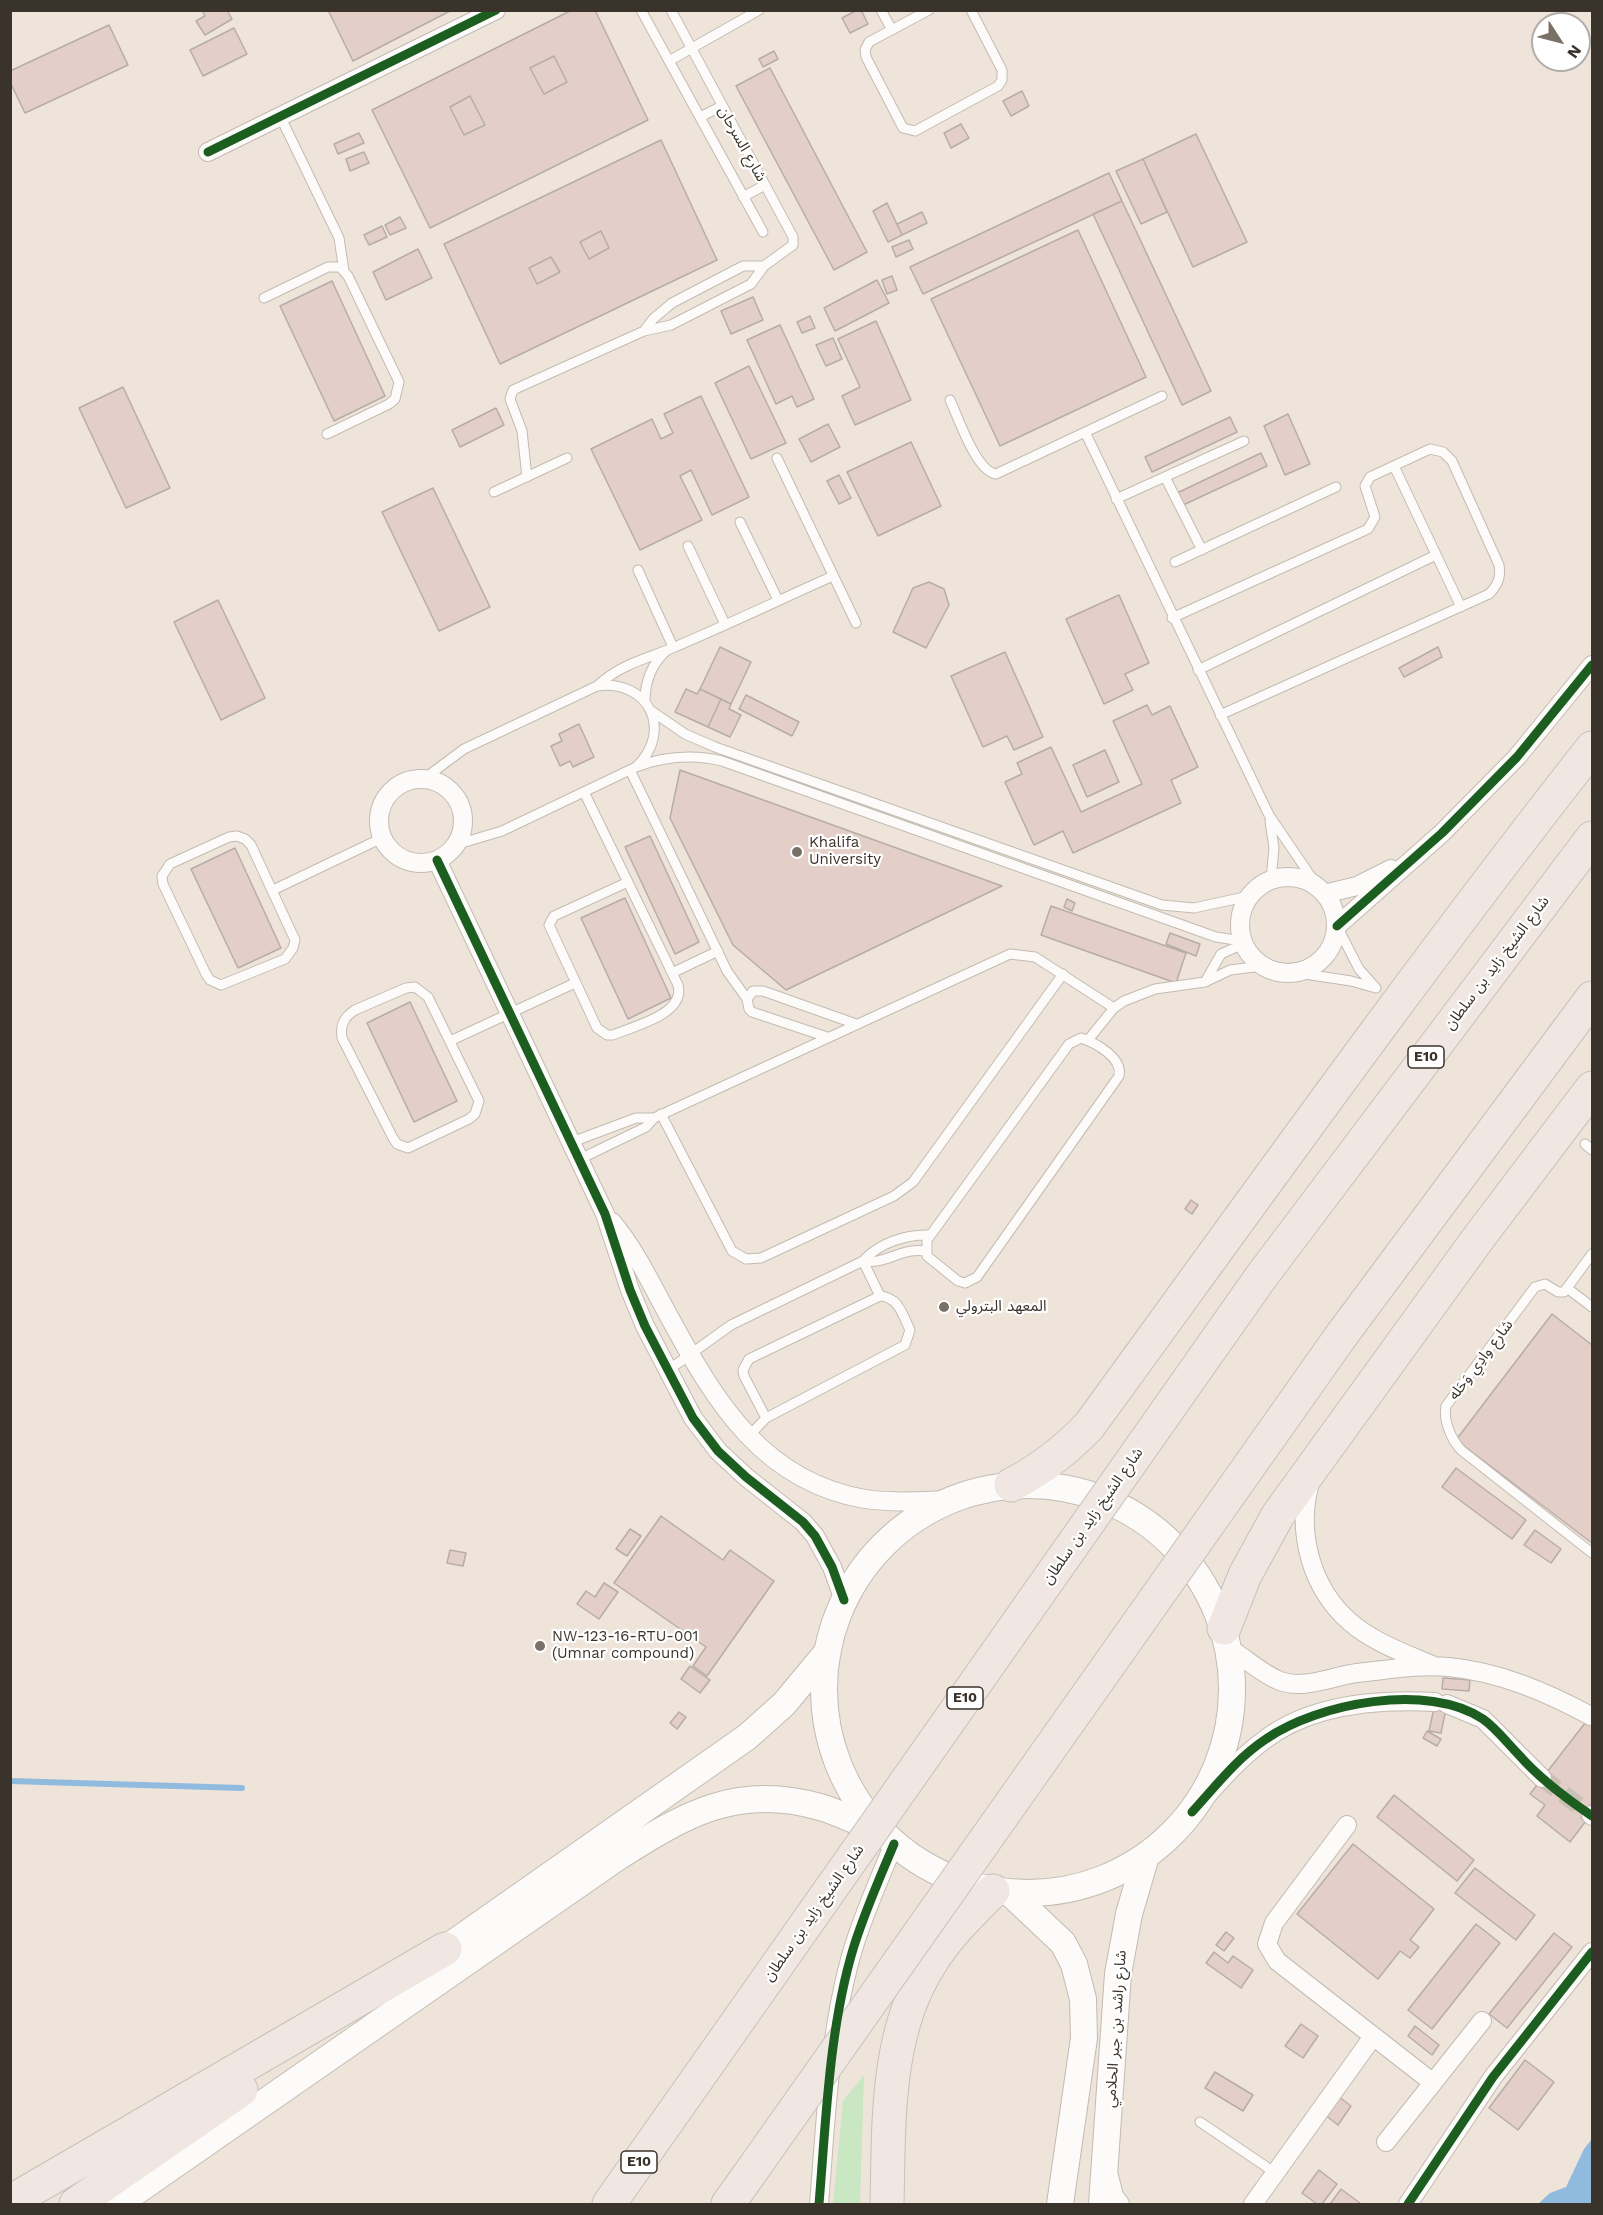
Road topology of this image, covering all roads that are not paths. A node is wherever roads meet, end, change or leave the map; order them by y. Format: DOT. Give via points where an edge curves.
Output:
graph roads {
  1 [pos="496,10"];
  2 [pos="641,10"];
  3 [pos="671,10"];
  4 [pos="759,10"];
  5 [pos="881,10"];
  6 [pos="928,10"];
  7 [pos="971,10"];
  8 [pos="892,30"];
  9 [pos="691,50"];
  10 [pos="669,61"];
  11 [pos="722,106"];
  12 [pos="700,117"];
  13 [pos="281,118"];
  14 [pos="208,152"];
  15 [pos="765,185"];
  16 [pos="744,197"];
  17 [pos="763,232"];
  18 [pos="764,266"];
  19 [pos="344,271"];
  20 [pos="264,298"];
  21 [pos="644,330"];
  22 [pos="1162,396"];
  23 [pos="950,400"];
  24 [pos="327,434"];
  25 [pos="1086,434"];
  26 [pos="1244,441"];
  27 [pos="567,458"];
  28 [pos="777,458"];
  29 [pos="1394,466"];
  30 [pos="527,477"];
  31 [pos="1165,477"];
  32 [pos="1336,487"];
  33 [pos="494,492"];
  34 [pos="1116,499"];
  35 [pos="740,522"];
  36 [pos="688,546"];
  37 [pos="1202,550"];
  38 [pos="1436,555"];
  39 [pos="1175,562"];
  40 [pos="638,570"];
  41 [pos="833,576"];
  42 [pos="778,600"];
  43 [pos="1461,607"];
  44 [pos="1172,618"];
  45 [pos="856,623"];
  46 [pos="725,624"];
  47 [pos="671,648"];
  48 [pos="1593,665"];
  49 [pos="1197,670"];
  50 [pos="597,686"];
  51 [pos="645,701"];
  52 [pos="650,710"];
  53 [pos="1220,715"];
  54 [pos="1593,748"];
  55 [pos="633,769"];
  56 [pos="425,778"];
  57 [pos="584,792"];
  58 [pos="1269,815"];
  59 [pos="382,838"];
  60 [pos="1593,838"];
  61 [pos="456,845"];
  62 [pos="437,860"];
  63 [pos="1412,860"];
  64 [pos="1271,880"];
  65 [pos="628,882"];
  66 [pos="273,890"];
  67 [pos="1321,890"];
  68 [pos="1249,896"];
  69 [pos="1337,926"];
  70 [pos="1242,943"];
  71 [pos="718,951"];
  72 [pos="1262,966"];
  73 [pos="672,973"];
  74 [pos="1298,973"];
  75 [pos="1063,974"];
  76 [pos="1205,982"];
  77 [pos="575,983"];
  78 [pos="1593,998"];
  79 [pos="747,999"];
  80 [pos="1114,1008"];
  81 [pos="510,1012"];
  82 [pos="856,1024"];
  83 [pos="827,1037"];
  84 [pos="1088,1040"];
  85 [pos="450,1041"];
  86 [pos="1593,1088"];
  87 [pos="658,1116"];
  88 [pos="572,1142"];
  89 [pos="580,1159"];
  90 [pos="605,1214"];
  91 [pos="930,1235"];
  92 [pos="925,1251"];
  93 [pos="1593,1254"];
  94 [pos="863,1261"];
  95 [pos="1568,1288"];
  96 [pos="880,1296"];
  97 [pos="1593,1307"];
  98 [pos="689,1354"];
  99 [pos="667,1371"];
  100 [pos="766,1418"];
  101 [pos="1341,1425"];
  102 [pos="748,1437"];
  103 [pos="1011,1485"];
  104 [pos="947,1500"];
  105 [pos="1593,1553"];
  106 [pos="844,1600"];
  107 [pos="1227,1639"];
  108 [pos="828,1652"];
  109 [pos="1436,1667"];
  110 [pos="1591,1716"];
  111 [pos="1542,1778"];
  112 [pos="1192,1812"];
  113 [pos="1347,1825"];
  114 [pos="887,1837"];
  115 [pos="1146,1856"];
  116 [pos="1001,1892"];
  117 [pos="445,1949"];
  118 [pos="1593,1952"];
  119 [pos="1482,2021"];
  120 [pos="1372,2038"];
  121 [pos="1432,2082"];
  122 [pos="1200,2122"];
  123 [pos="1386,2142"];
  124 [pos="1107,2167"];
  125 [pos="1277,2174"];
  126 [pos="10,2202"];
  127 [pos="1410,2203"];
  128 [pos="76,2205"];
  129 [pos="118,2205"];
  130 [pos="609,2205"];
  131 [pos="728,2205"];
  132 [pos="819,2205"];
  133 [pos="887,2205"];
  134 [pos="1060,2205"];
  135 [pos="1102,2205"];
  136 [pos="1120,2205"];
  137 [pos="1253,2205"];
  1 -- 13 [label="street"];
  2 -- 10 [label="lane"];
  3 -- 9 [label="lane, شارع السرحان"];
  4 -- 9 [label="lane"];
  5 -- 8 [label="lane"];
  6 -- 8 [label="lane"];
  7 -- 8 [label="lane" via="1002,70 1002,80 998,86 912,131 903,128 864,54 869,42"];
  9 -- 10 [label="lane"];
  9 -- 11 [label="lane, شارع السرحان"];
  10 -- 12 [label="lane"];
  11 -- 12 [label="lane"];
  11 -- 15 [label="lane, شارع السرحان"];
  12 -- 16 [label="lane"];
  13 -- 14 [label="street"];
  13 -- 19 [label="lane" via="339,238"];
  15 -- 16 [label="lane"];
  15 -- 18 [label="lane, شارع السرحان" via="794,241 788,251"];
  16 -- 17 [label="lane"];
  18 -- 21 [label="lane, شارع السرحان" via="751,284 671,325"];
  18 -- 21 [label="lane, شارع السرحان" via="743,266 672,303"];
  19 -- 20 [label="lane" via="328,267"];
  19 -- 24 [label="lane" via="399,382 399,391 389,404"];
  21 -- 30 [label="lane, شارع السرحان" via="510,394 522,431"];
  22 -- 25 [label="lane"];
  23 -- 25 [label="lane" via="981,465 990,473 1002,472"];
  25 -- 34 [label="lane"];
  26 -- 31 [label="lane"];
  27 -- 30 [label="lane"];
  28 -- 41 [label="lane"];
  29 -- 38 [label="lane"];
  29 -- 43 [label="lane" via="1430,449 1443,452 1452,461 1500,573 1489,594"];
  29 -- 44 [label="lane" via="1370,477 1366,483 1375,512 1368,529"];
  30 -- 33 [label="lane"];
  31 -- 34 [label="lane"];
  31 -- 37 [label="lane"];
  32 -- 37 [label="lane"];
  34 -- 44 [label="lane"];
  35 -- 42 [label="lane"];
  36 -- 46 [label="lane"];
  37 -- 39 [label="lane"];
  38 -- 43 [label="lane"];
  38 -- 49 [label="lane"];
  40 -- 47 [label="lane"];
  41 -- 42 [label="lane"];
  41 -- 45 [label="lane"];
  42 -- 46 [label="lane"];
  43 -- 53 [label="lane"];
  44 -- 49 [label="lane"];
  46 -- 47 [label="lane"];
  47 -- 50 [label="lane" via="620,667"];
  47 -- 51 [label="lane" via="652,667"];
  48 -- 63 [label="street" via="1517,758"];
  49 -- 53 [label="lane"];
  50 -- 51 [label="lane" via="618,685"];
  50 -- 56 [label="lane" via="464,749"];
  51 -- 52 [label="lane"];
  52 -- 55 [label="lane" via="654,741"];
  52 -- 68 [label="lane" via="673,728 715,747 1162,904 1194,908"];
  53 -- 58 [label="lane"];
  54 -- 103 [label="highway" via="1336,1084 1089,1426 1066,1451"];
  55 -- 57 [label="lane"];
  55 -- 70 [label="lane" via="673,757 722,761"];
  55 -- 71 [label="lane"];
  56 -- 59 [label="street" via="401,783 384,801 380,813"];
  56 -- 61 [label="street" via="445,786 460,803 464,817"];
  57 -- 61 [label="lane" via="486,837"];
  57 -- 65 [label="lane"];
  58 -- 64 [label="lane" via="1274,848"];
  58 -- 67 [label="lane"];
  59 -- 62 [label="street" via="405,860"];
  59 -- 66 [label="lane"];
  60 -- 130 [label="highway, شارع الشيخ زايد بن سلطان / E10, bridge" via="1261,1277"];
  61 -- 62 [label="street"];
  62 -- 81 [label="street"];
  63 -- 67 [label="street" via="1357,886"];
  63 -- 69 [label="street"];
  64 -- 67 [label="street" via="1295,877"];
  64 -- 68 [label="street"];
  65 -- 73 [label="lane"];
  65 -- 77 [label="lane" via="550,920 549,930"];
  66 -- 66 [label="lane" via="251,845 237,836 170,864 162,876 206,974 221,985 285,959 294,948 294,933"];
  67 -- 69 [label="street" via="1335,911"];
  68 -- 70 [label="street" via="1240,918"];
  69 -- 74 [label="street" via="1329,951 1316,965"];
  69 -- 74 [label="lane" via="1359,969 1376,988"];
  70 -- 72 [label="street"];
  70 -- 76 [label="lane" via="1221,954"];
  71 -- 73 [label="lane"];
  71 -- 79 [label="lane"];
  72 -- 74 [label="street" via="1273,972"];
  72 -- 76 [label="lane" via="1230,970"];
  73 -- 77 [label="lane" via="680,993 676,1006 613,1035 597,1028"];
  75 -- 80 [label="lane"];
  75 -- 82 [label="lane" via="1035,957 1010,954"];
  75 -- 87 [label="lane" via="913,1182 894,1196 761,1258 746,1259 732,1251"];
  76 -- 80 [label="lane" via="1155,989"];
  77 -- 81 [label="lane"];
  78 -- 131 [label="highway, bridge" via="1341,1336"];
  79 -- 82 [label="lane" via="753,991 764,991"];
  79 -- 83 [label="lane" via="752,1012"];
  80 -- 84 [label="lane"];
  81 -- 85 [label="lane"];
  81 -- 88 [label="street"];
  82 -- 83 [label="lane"];
  83 -- 87 [label="lane"];
  84 -- 91 [label="lane" via="1081,1038 1069,1044"];
  84 -- 92 [label="lane" via="1116,1060 1119,1076 983,1269 965,1283 930,1261"];
  85 -- 85 [label="lane" via="428,997 415,987 355,1010 343,1022 342,1038 393,1138 402,1147 415,1146 460,1123 478,1108 477,1094"];
  86 -- 101 [label="highway"];
  87 -- 88 [label="lane" via="636,1118"];
  87 -- 89 [label="lane" via="645,1127"];
  88 -- 89 [label="street"];
  89 -- 90 [label="street"];
  90 -- 98 [label="street" via="640,1260"];
  90 -- 99 [label="street" via="630,1290"];
  91 -- 92 [label="lane"];
  91 -- 94 [label="lane" via="896,1240"];
  92 -- 94 [label="lane" via="910,1250 878,1262"];
  93 -- 95 [label="lane"];
  94 -- 96 [label="lane"];
  94 -- 98 [label="lane" via="730,1325"];
  95 -- 97 [label="lane"];
  95 -- 105 [label="lane, شارع وادِي وَحَله" via="1561,1292 1545,1284 1535,1287 1445,1412 1452,1437 1461,1450"];
  96 -- 100 [label="lane" via="749,1359 744,1376"];
  96 -- 100 [label="lane" via="887,1296 898,1305 910,1330 905,1345"];
  98 -- 99 [label="lane"];
  98 -- 102 [label="street"];
  99 -- 106 [label="street" via="693,1418 718,1451 815,1536"];
  100 -- 102 [label="lane"];
  101 -- 107 [label="highway" via="1264,1538 1245,1575"];
  101 -- 109 [label="street" via="1314,1472 1304,1505 1304,1530 1312,1567 1349,1622 1377,1641"];
  102 -- 104 [label="street" via="782,1466 833,1491 865,1499"];
  103 -- 104 [label="main road"];
  103 -- 107 [label="main road" via="1058,1486 1102,1497 1143,1518 1179,1548 1206,1586"];
  104 -- 106 [label="main road" via="895,1535 871,1559"];
  106 -- 108 [label="main road"];
  107 -- 109 [label="street" via="1281,1681 1301,1684 1342,1675"];
  107 -- 112 [label="main road" via="1233,1707 1220,1762"];
  108 -- 114 [label="main road" via="824,1700 832,1748 851,1792"];
  108 -- 117 [label="main road" via="784,1704 747,1737"];
  109 -- 110 [label="street" via="1520,1682"];
  111 -- 112 [label="street" via="1483,1719 1441,1703 1394,1700 1352,1706 1288,1726 1242,1758"];
  112 -- 115 [label="main road"];
  113 -- 120 [label="street" via="1274,1923 1267,1944 1276,1961"];
  114 -- 116 [label="main road" via="940,1874"];
  114 -- 129 [label="main road" via="820,1807 776,1799 729,1801 673,1822"];
  114 -- 132 [label="street" via="842,1999 828,2095"];
  115 -- 116 [label="main road" via="1104,1879 1058,1892"];
  115 -- 124 [label="main road, شارع راشد بن جبر الحلامي" via="1129,1914 1118,1974"];
  116 -- 133 [label="highway" via="954,1929 929,1965 910,2003 896,2058 890,2108"];
  116 -- 134 [label="main road" via="1063,1943 1074,1964 1083,1999 1084,2038"];
  117 -- 126 [label="highway"];
  117 -- 128 [label="highway"];
  118 -- 127 [label="street" via="1493,2077"];
  119 -- 121 [label="street"];
  120 -- 121 [label="street"];
  120 -- 125 [label="street"];
  121 -- 123 [label="street"];
  122 -- 125 [label="lane"];
  124 -- 135 [label="main road, شارع راشد بن جبر الحلامي"];
  124 -- 136 [label="street"];
  125 -- 137 [label="street"];
}
